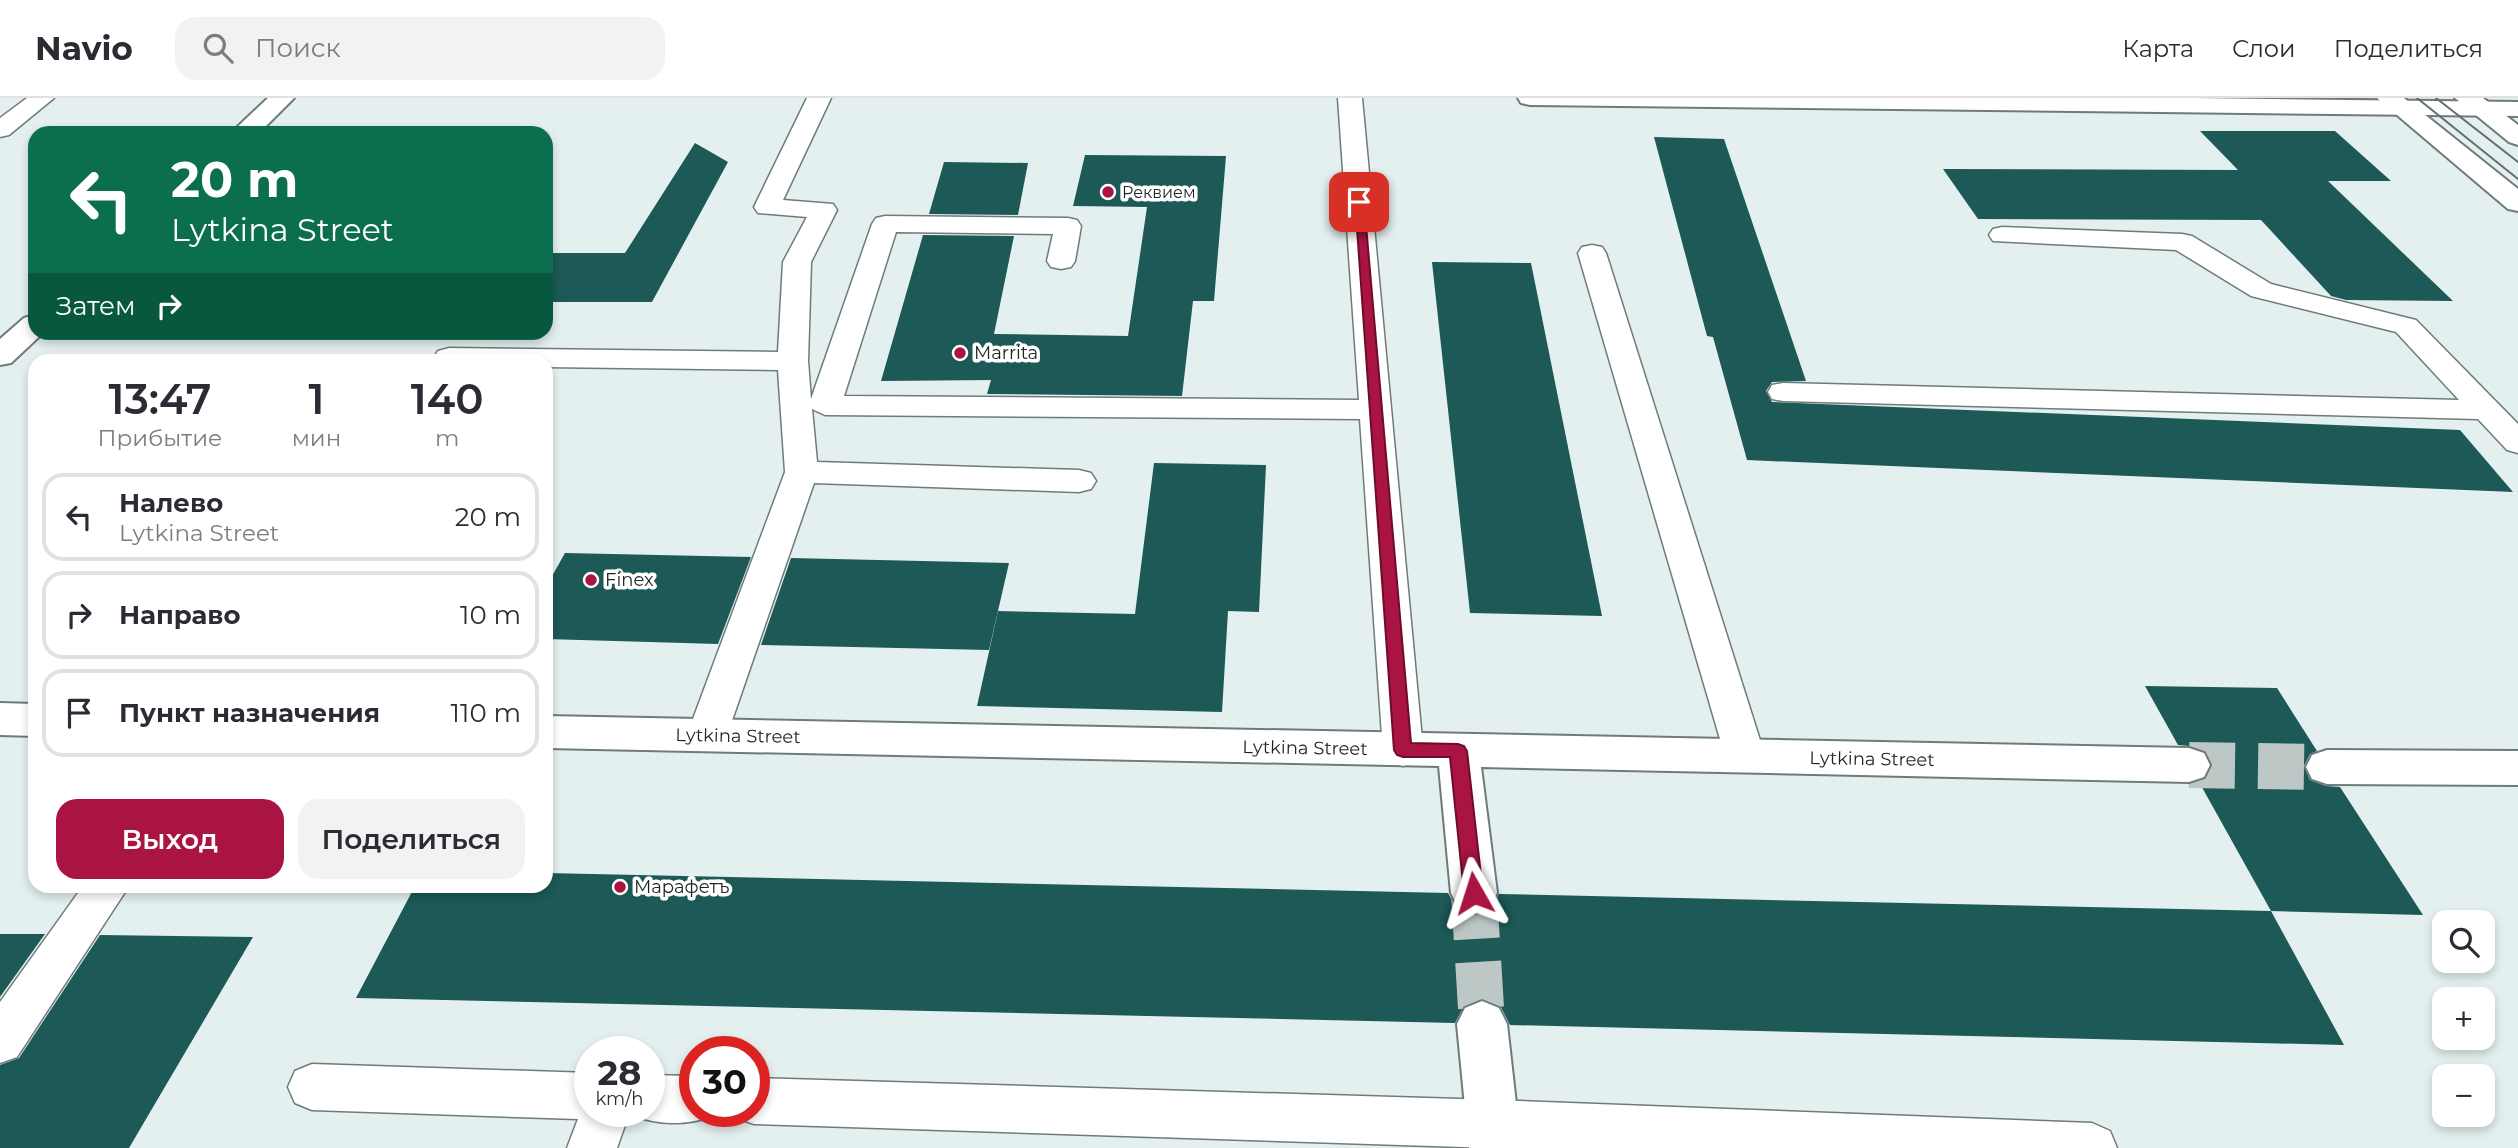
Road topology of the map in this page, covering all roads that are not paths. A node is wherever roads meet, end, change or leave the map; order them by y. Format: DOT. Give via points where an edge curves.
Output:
graph roads {
  1 [pos="42,98"];
  2 [pos="282,98"];
  3 [pos="819,98"];
  4 [pos="1350,98"];
  5 [pos="1530,98"];
  6 [pos="1714,99"];
  7 [pos="2394,103"];
  8 [pos="2474,103"];
  9 [pos="2518,108"];
  10 [pos="252,126"];
  11 [pos="0,130"];
  12 [pos="2518,137"];
  13 [pos="2518,203"];
  14 [pos="2002,235"];
  15 [pos="1592,253"];
  16 [pos="1061,261"];
  17 [pos="28,330"];
  18 [pos="0,356"];
  19 [pos="553,358"];
  20 [pos="793,361"];
  21 [pos="1783,392"];
  22 [pos="1376,410"];
  23 [pos="2488,411"];
  24 [pos="2518,443"];
  25 [pos="801,472"];
  26 [pos="1079,481"];
  27 [pos="0,719"];
  28 [pos="28,720"];
  29 [pos="553,732"];
  30 [pos="707,735"];
  31 [pos="1403,750"];
  32 [pos="1458,751"];
  33 [pos="1745,757"];
  34 [pos="2189,765"];
  35 [pos="2327,766"];
  36 [pos="2518,768"];
  37 [pos="102,893"];
  38 [pos="1474,893"];
  39 [pos="1482,1024"];
  40 [pos="0,1041"];
  41 [pos="312,1087"];
  42 [pos="574,1095"];
  43 [pos="770,1102"];
  44 [pos="600,1127"];
  45 [pos="1494,1136"];
  46 [pos="592,1148"];
  47 [pos="2092,1148"];
  1 -- 11 [label="lane"];
  2 -- 10 [label="street"];
  3 -- 20 [label="lane" via="767,207 824,210 797,262"];
  4 -- 22 [label="lane"];
  5 -- 6 [label="street"];
  6 -- 7 [label="street"];
  7 -- 8 [label="street"];
  7 -- 13 [label="street"];
  8 -- 9 [label="street"];
  8 -- 12 [label="street"];
  14 -- 23 [label="lane" via="2182,242 2261,290 2406,326"];
  15 -- 33 [label="lane"];
  16 -- 22 [label="lane" via="1068,226 885,224 825,405"];
  17 -- 18 [label="street"];
  19 -- 20 [label="lane"];
  20 -- 25 [label="lane"];
  21 -- 23 [label="lane"];
  22 -- 31 [label="lane"];
  23 -- 24 [label="lane"];
  25 -- 26 [label="lane"];
  25 -- 30 [label="lane"];
  27 -- 28 [label="street"];
  29 -- 30 [label="street, Lytkina Street"];
  30 -- 31 [label="street, Lytkina Street"];
  31 -- 32 [label="street, Lytkina Street"];
  32 -- 33 [label="street, Lytkina Street"];
  32 -- 38 [label="street"];
  33 -- 34 [label="street, Lytkina Street"];
  35 -- 36 [label="street"];
  37 -- 40 [label="lane"];
  39 -- 45 [label="street"];
  41 -- 42 [label="lane"];
  43 -- 45 [label="lane"];
  44 -- 46 [label="lane"];
  45 -- 47 [label="lane"];
}
